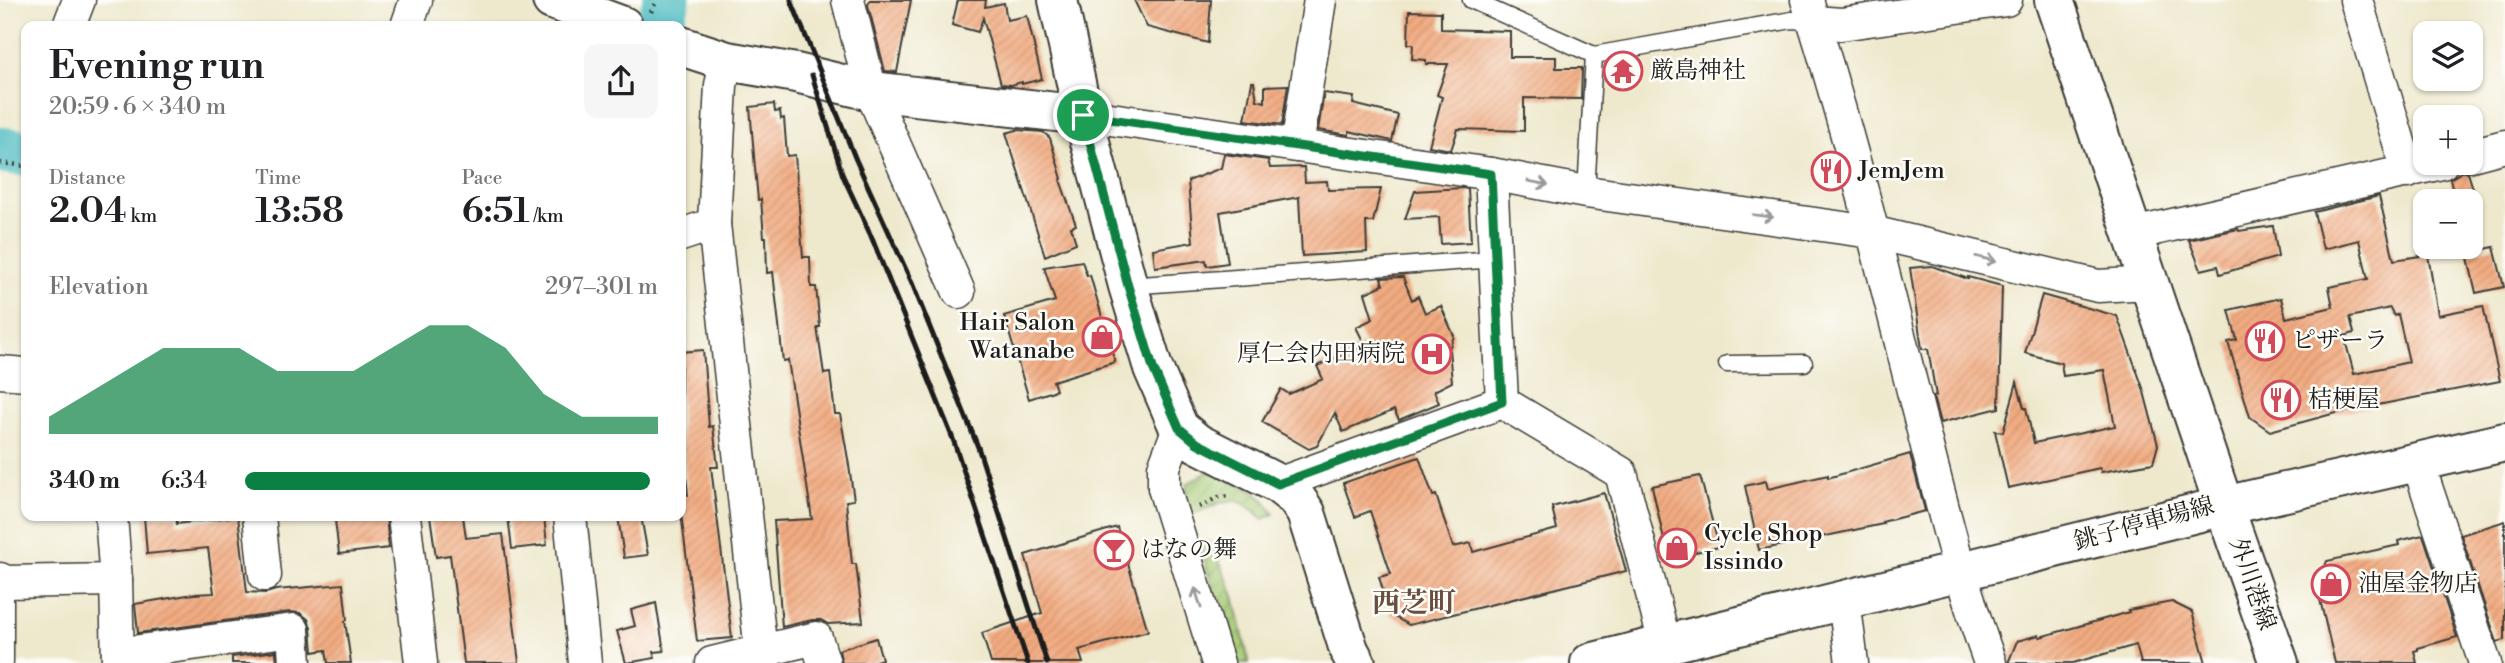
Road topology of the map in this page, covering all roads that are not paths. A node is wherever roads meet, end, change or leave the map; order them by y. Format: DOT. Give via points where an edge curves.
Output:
graph roads {
  1 [pos="79,0"];
  2 [pos="416,0"];
  3 [pos="552,0"];
  4 [pos="848,0"];
  5 [pos="1058,0"];
  6 [pos="1321,0"];
  7 [pos="1471,0"];
  8 [pos="2006,0"];
  9 [pos="2054,0"];
  10 [pos="2356,0"];
  11 [pos="1810,11"];
  12 [pos="71,21"];
  13 [pos="409,21"];
  14 [pos="609,21"];
  15 [pos="686,48"];
  16 [pos="1594,55"];
  17 [pos="727,61"];
  18 [pos="872,91"];
  19 [pos="1083,115"];
  20 [pos="1297,146"];
  21 [pos="2505,146"];
  22 [pos="2483,152"];
  23 [pos="2413,171"];
  24 [pos="2408,172"];
  25 [pos="1491,174"];
  26 [pos="1586,192"];
  27 [pos="714,224"];
  28 [pos="1872,232"];
  29 [pos="686,233"];
  30 [pos="2133,234"];
  31 [pos="1495,259"];
  32 [pos="2148,283"];
  33 [pos="1128,286"];
  34 [pos="959,292"];
  35 [pos="1804,363"];
  36 [pos="1727,364"];
  37 [pos="0,372"];
  38 [pos="21,374"];
  39 [pos="1502,402"];
  40 [pos="1179,428"];
  41 [pos="2505,442"];
  42 [pos="2417,460"];
  43 [pos="1278,484"];
  44 [pos="2224,506"];
  45 [pos="111,521"];
  46 [pos="260,521"];
  47 [pos="405,521"];
  48 [pos="571,521"];
  49 [pos="1961,571"];
  50 [pos="265,575"];
  51 [pos="3,580"];
  52 [pos="116,580"];
  53 [pos="1843,600"];
  54 [pos="1665,644"];
  55 [pos="762,658"];
  56 [pos="118,659"];
  57 [pos="5,663"];
  58 [pos="295,663"];
  59 [pos="421,663"];
  60 [pos="585,663"];
  61 [pos="712,663"];
  62 [pos="824,663"];
  63 [pos="1218,663"];
  64 [pos="1356,663"];
  65 [pos="1590,663"];
  66 [pos="1852,663"];
  67 [pos="1990,663"];
  68 [pos="2279,663"];
  69 [pos="2484,663"];
  1 -- 12 [label="street"];
  2 -- 13 [label="street"];
  3 -- 14 [label="street"];
  4 -- 18 [label="street"];
  5 -- 19 [label="street"];
  6 -- 20 [label="street"];
  7 -- 16 [label="lane"];
  8 -- 11 [label="street" via="1841,24"];
  9 -- 30 [label="street, 銚子停車場線"];
  10 -- 24 [label="street"];
  11 -- 16 [label="lane" via="1792,20"];
  11 -- 28 [label="street"];
  15 -- 17 [label="street"];
  16 -- 26 [label="lane"];
  17 -- 18 [label="street"];
  17 -- 27 [label="street" via="721,85"];
  18 -- 19 [label="street"];
  18 -- 34 [label="street"];
  19 -- 20 [label="street"];
  19 -- 33 [label="street"];
  20 -- 25 [label="street"];
  21 -- 22 [label="street"];
  23 -- 24 [label="street"];
  24 -- 30 [label="street"];
  25 -- 26 [label="street, one-way"];
  25 -- 31 [label="street"];
  26 -- 28 [label="street, one-way"];
  27 -- 29 [label="street"];
  27 -- 55 [label="street"];
  28 -- 32 [label="street, one-way" via="2098,286"];
  28 -- 49 [label="street"];
  30 -- 32 [label="street, 銚子停車場線"];
  31 -- 33 [label="lane"];
  31 -- 39 [label="street"];
  32 -- 44 [label="street, 銚子停車場線"];
  33 -- 40 [label="street" via="1153,368"];
  35 -- 36 [label="lane"];
  37 -- 38 [label="street"];
  39 -- 43 [label="street"];
  39 -- 54 [label="street" via="1620,472"];
  40 -- 43 [label="street" via="1197,443"];
  63 -- 40 [label="street, one-way" via="1164,488 1164,467"];
  41 -- 42 [label="street"];
  42 -- 44 [label="street"];
  42 -- 69 [label="street"];
  43 -- 64 [label="street" via="1306,513"];
  44 -- 49 [label="street, 銚子停車場線"];
  44 -- 68 [label="street, 外川港線"];
  45 -- 52 [label="street"];
  46 -- 50 [label="street"];
  47 -- 59 [label="street"];
  48 -- 60 [label="street"];
  49 -- 53 [label="street, 銚子停車場線"];
  49 -- 67 [label="street"];
  51 -- 52 [label="street"];
  51 -- 57 [label="lane"];
  52 -- 56 [label="street"];
  53 -- 54 [label="street, 銚子停車場線"];
  53 -- 66 [label="street"];
  54 -- 65 [label="street, 銚子停車場線"];
  55 -- 61 [label="street"];
  55 -- 62 [label="street" via="816,638"];
  56 -- 58 [label="street" via="293,631"];
}
